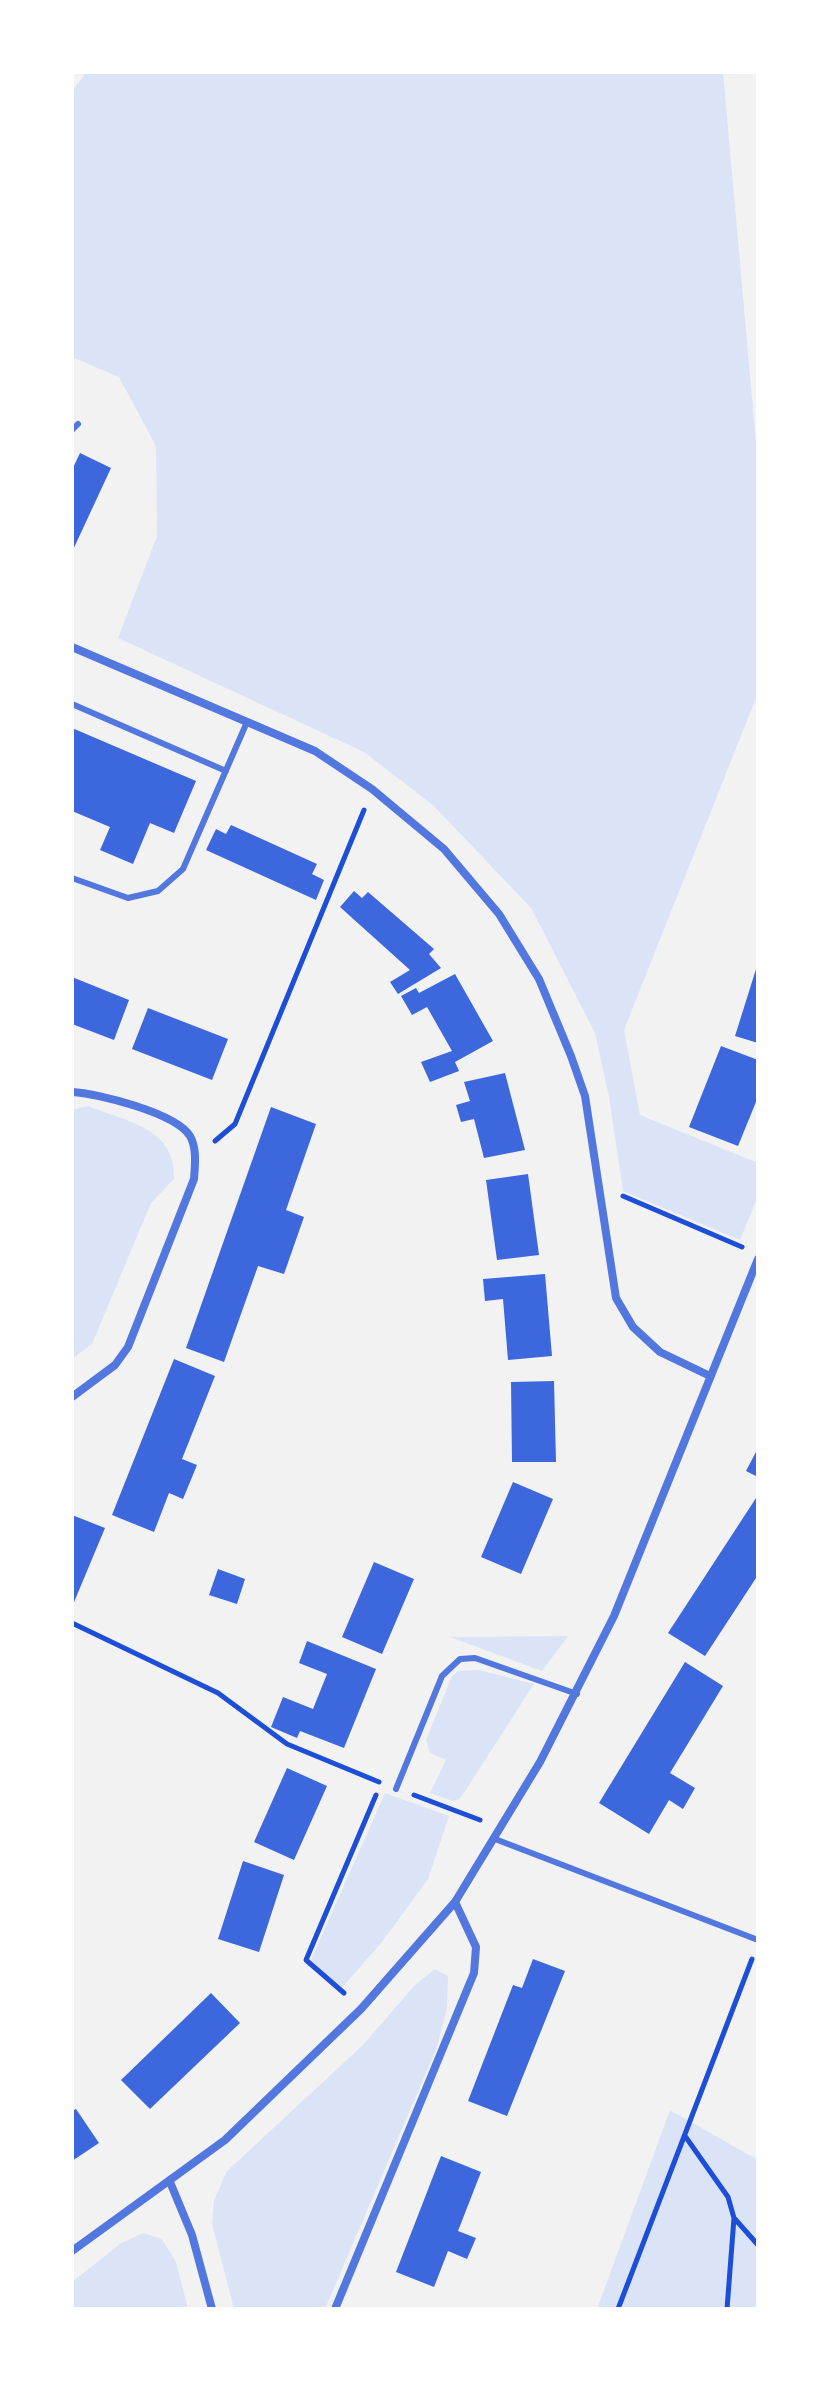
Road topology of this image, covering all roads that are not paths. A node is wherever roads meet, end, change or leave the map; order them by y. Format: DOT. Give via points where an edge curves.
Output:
graph roads {
  1 [pos="78,424"];
  2 [pos="72,430"];
  3 [pos="72,647"];
  4 [pos="72,704"];
  5 [pos="247,722"];
  6 [pos="226,771"];
  7 [pos="72,878"];
  8 [pos="72,1092"];
  9 [pos="758,1259"];
  10 [pos="710,1376"];
  11 [pos="72,1397"];
  12 [pos="577,1694"];
  13 [pos="396,1789"];
  14 [pos="495,1839"];
  15 [pos="455,1902"];
  16 [pos="758,1940"];
  17 [pos="170,2182"];
  18 [pos="72,2251"];
  19 [pos="212,2309"];
  20 [pos="335,2309"];
  1 -- 2 [label="lane"];
  3 -- 5 [label="street"];
  4 -- 6 [label="lane"];
  5 -- 6 [label="lane"];
  5 -- 10 [label="street" via="315,751 372,789 444,849 499,914 539,979 585,1096 616,1298 633,1327 660,1352"];
  6 -- 7 [label="lane" via="183,869 158,891 128,898"];
  8 -- 11 [label="street" via="94,1093 170,1120 189,1135 196,1157 194,1179 128,1347 115,1365"];
  9 -- 10 [label="street"];
  10 -- 12 [label="street" via="614,1616"];
  12 -- 13 [label="lane" via="475,1658 460,1659 442,1676"];
  12 -- 14 [label="street"];
  14 -- 15 [label="street"];
  14 -- 16 [label="lane"];
  15 -- 17 [label="street" via="361,2009 225,2140"];
  15 -- 20 [label="street" via="476,1947 474,1973"];
  17 -- 18 [label="street"];
  17 -- 19 [label="street" via="192,2235"];
}
